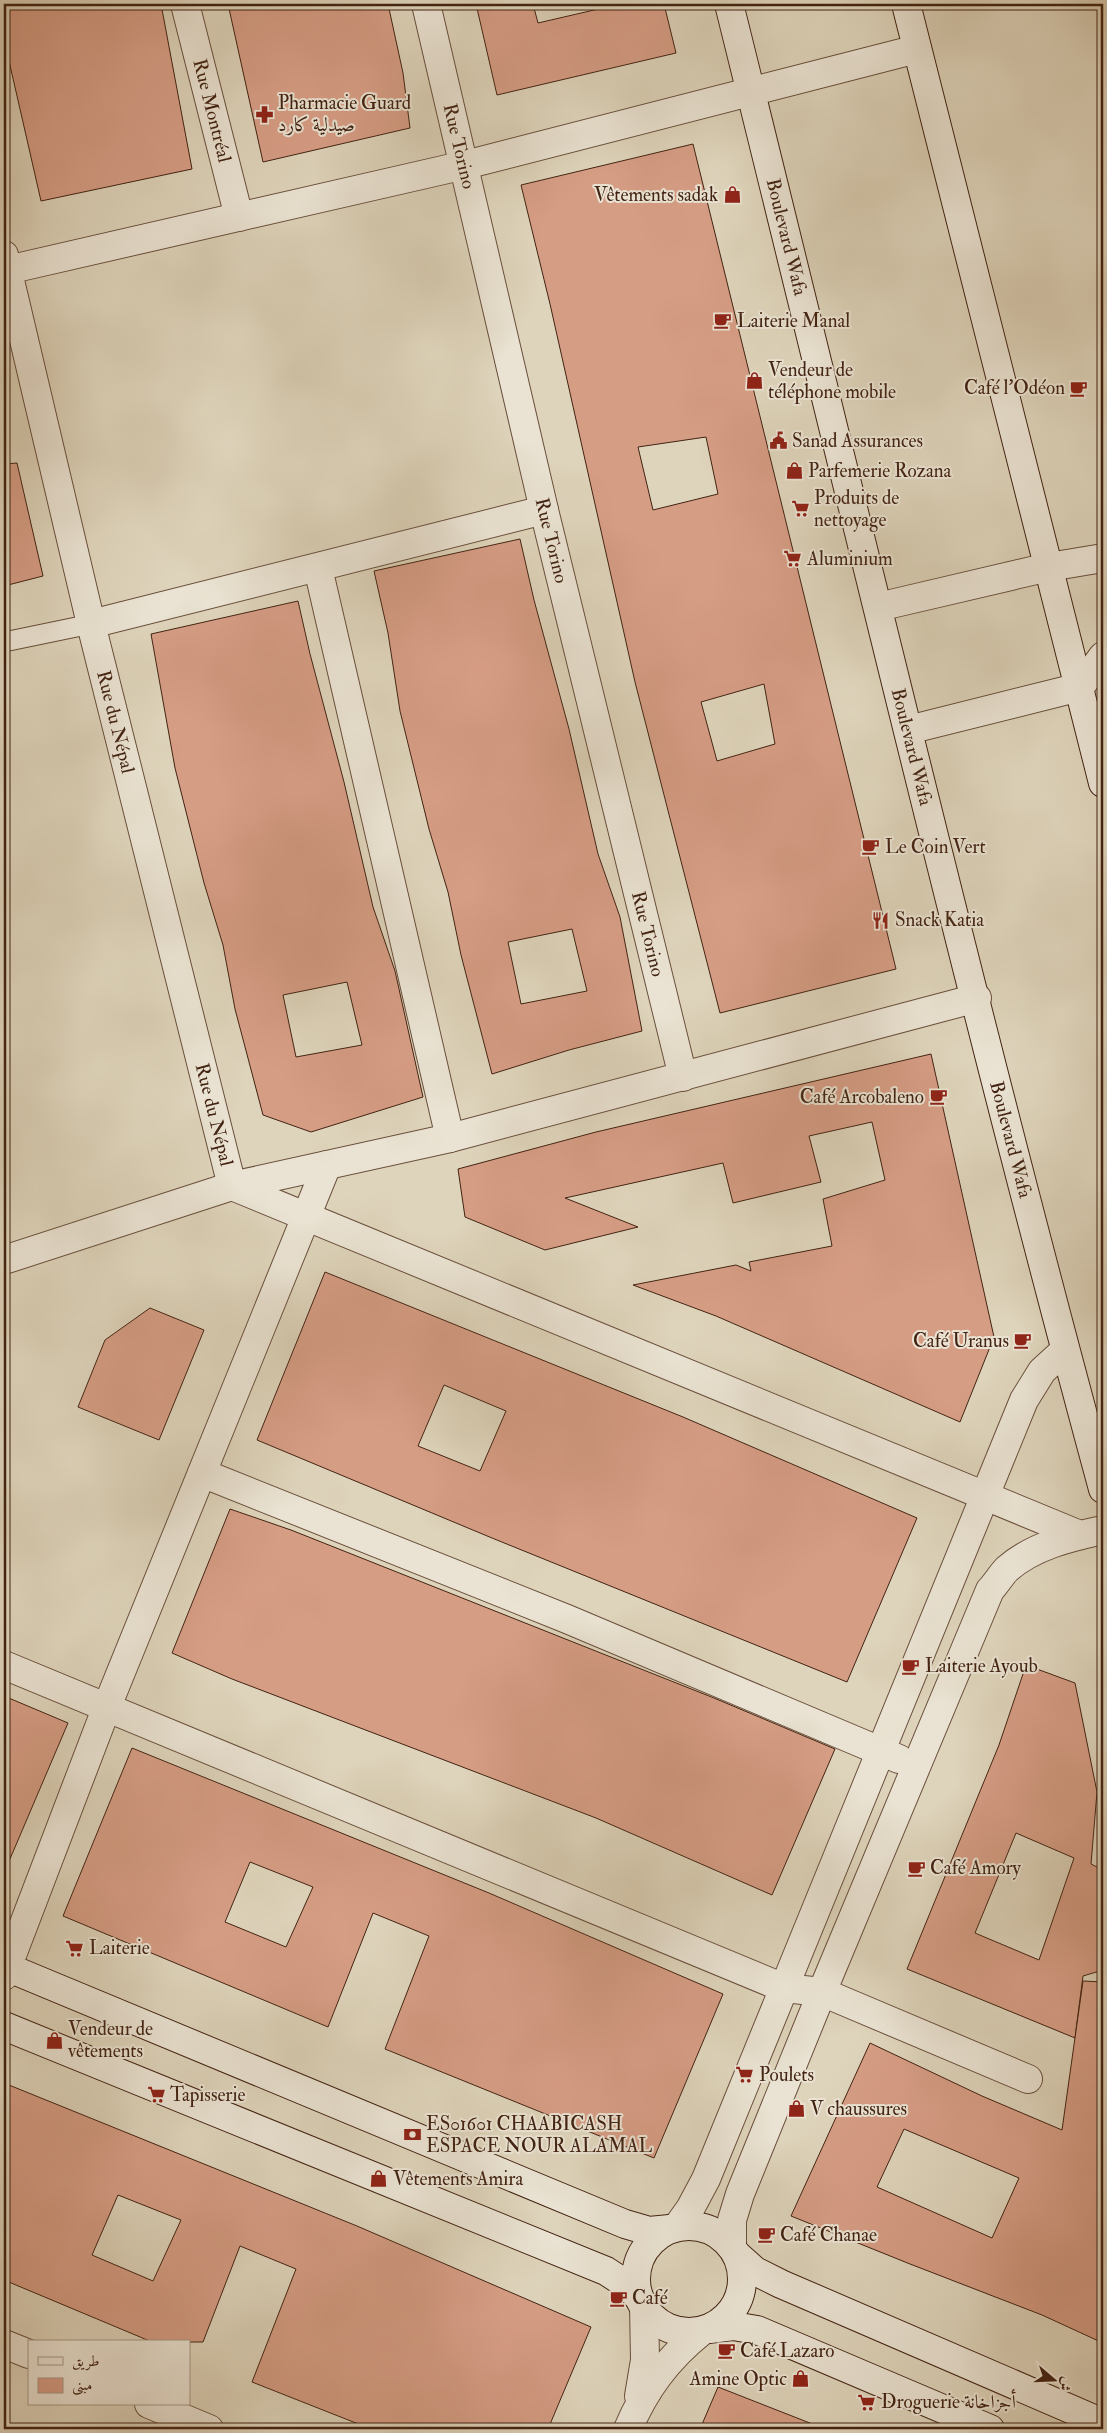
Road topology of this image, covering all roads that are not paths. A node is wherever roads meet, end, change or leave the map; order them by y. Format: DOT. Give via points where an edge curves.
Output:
graph roads {
  1 [pos="185,4"];
  2 [pos="426,4"];
  3 [pos="729,4"];
  4 [pos="906,4"];
  5 [pos="917,49"];
  6 [pos="751,92"];
  7 [pos="465,165"];
  8 [pos="239,217"];
  9 [pos="5,265"];
  10 [pos="544,510"];
  11 [pos="1103,558"];
  12 [pos="1049,566"];
  13 [pos="318,568"];
  14 [pos="878,607"];
  15 [pos="91,624"];
  16 [pos="4,642"];
  17 [pos="1103,656"];
  18 [pos="1080,687"];
  19 [pos="908,730"];
  20 [pos="1098,744"];
  21 [pos="1103,783"];
  22 [pos="977,998"];
  23 [pos="682,1076"];
  24 [pos="450,1138"];
  25 [pos="327,1165"];
  26 [pos="232,1186"];
  27 [pos="306,1215"];
  28 [pos="4,1260"];
  29 [pos="1065,1350"];
  30 [pos="202,1473"];
  31 [pos="1103,1489"];
  32 [pos="984,1497"];
  33 [pos="1092,1532"];
  34 [pos="4,1664"];
  35 [pos="106,1709"];
  36 [pos="881,1751"];
  37 [pos="916,1766"];
  38 [pos="5,1969"];
  39 [pos="784,1988"];
  40 [pos="822,1992"];
  41 [pos="4,2026"];
  42 [pos="1028,2079"];
  43 [pos="673,2228"];
  44 [pos="734,2251"];
  45 [pos="642,2303"];
  46 [pos="706,2330"];
  47 [pos="4,2344"];
  48 [pos="28,2354"];
  49 [pos="154,2406"];
  50 [pos="632,2421"];
  51 [pos="1103,2423"];
  52 [pos="209,2429"];
  53 [pos="990,2429"];
  1 -- 8 [label="street, Rue Montréal"];
  2 -- 7 [label="street, Rue Torino"];
  3 -- 6 [label="street, Boulevard Wafa"];
  4 -- 5 [label="street"];
  5 -- 6 [label="street"];
  5 -- 12 [label="street"];
  6 -- 7 [label="street"];
  6 -- 14 [label="street, Boulevard Wafa"];
  7 -- 8 [label="street"];
  7 -- 10 [label="street, Rue Torino"];
  8 -- 9 [label="street"];
  9 -- 15 [label="street, Rue du Népal"];
  10 -- 13 [label="street"];
  10 -- 23 [label="street, Rue Torino"];
  11 -- 12 [label="street"];
  12 -- 14 [label="street"];
  12 -- 18 [label="street"];
  13 -- 15 [label="street"];
  13 -- 24 [label="street"];
  14 -- 19 [label="street, Boulevard Wafa"];
  15 -- 16 [label="lane"];
  15 -- 26 [label="street, Rue du Népal"];
  17 -- 18 [label="street"];
  18 -- 19 [label="street"];
  18 -- 20 [label="street"];
  19 -- 22 [label="street, Boulevard Wafa"];
  20 -- 21 [label="street"];
  22 -- 23 [label="street"];
  22 -- 29 [label="street, Boulevard Wafa"];
  23 -- 24 [label="street"];
  24 -- 25 [label="street"];
  25 -- 26 [label="street"];
  25 -- 27 [label="street"];
  26 -- 27 [label="street"];
  26 -- 28 [label="street"];
  27 -- 30 [label="street"];
  27 -- 32 [label="street"];
  29 -- 31 [label="street, Boulevard Wafa"];
  29 -- 32 [label="street" via="1042,1371 1024,1400"];
  30 -- 35 [label="street"];
  30 -- 36 [label="street"];
  32 -- 33 [label="street"];
  32 -- 36 [label="street"];
  33 -- 37 [label="street" via="1031,1552 1006,1570 990,1590"];
  34 -- 35 [label="street"];
  35 -- 38 [label="street"];
  35 -- 39 [label="street"];
  36 -- 37 [label="street"];
  36 -- 39 [label="street"];
  37 -- 40 [label="street"];
  38 -- 43 [label="street" via="625,2224 649,2231"];
  39 -- 40 [label="street"];
  39 -- 43 [label="street" via="706,2180 690,2209"];
  40 -- 42 [label="street"];
  40 -- 44 [label="street" via="740,2194 732,2220"];
  41 -- 45 [label="street" via="606,2271 626,2284"];
  43 -- 44 [label="street" via="692,2225 707,2228 720,2235"];
  43 -- 45 [label="street" via="652,2241 640,2258 636,2272"];
  44 -- 46 [label="street" via="742,2269 739,2298 722,2321"];
  44 -- 51 [label="street" via="755,2271 781,2284"];
  45 -- 46 [label="street" via="654,2320 668,2329 685,2333"];
  45 -- 50 [label="street" via="645,2360"];
  46 -- 50 [label="street" via="681,2348 663,2367 648,2388"];
  46 -- 53 [label="street" via="733,2326 757,2330"];
  47 -- 48 [label="street"];
  49 -- 52 [label="street"];
}
